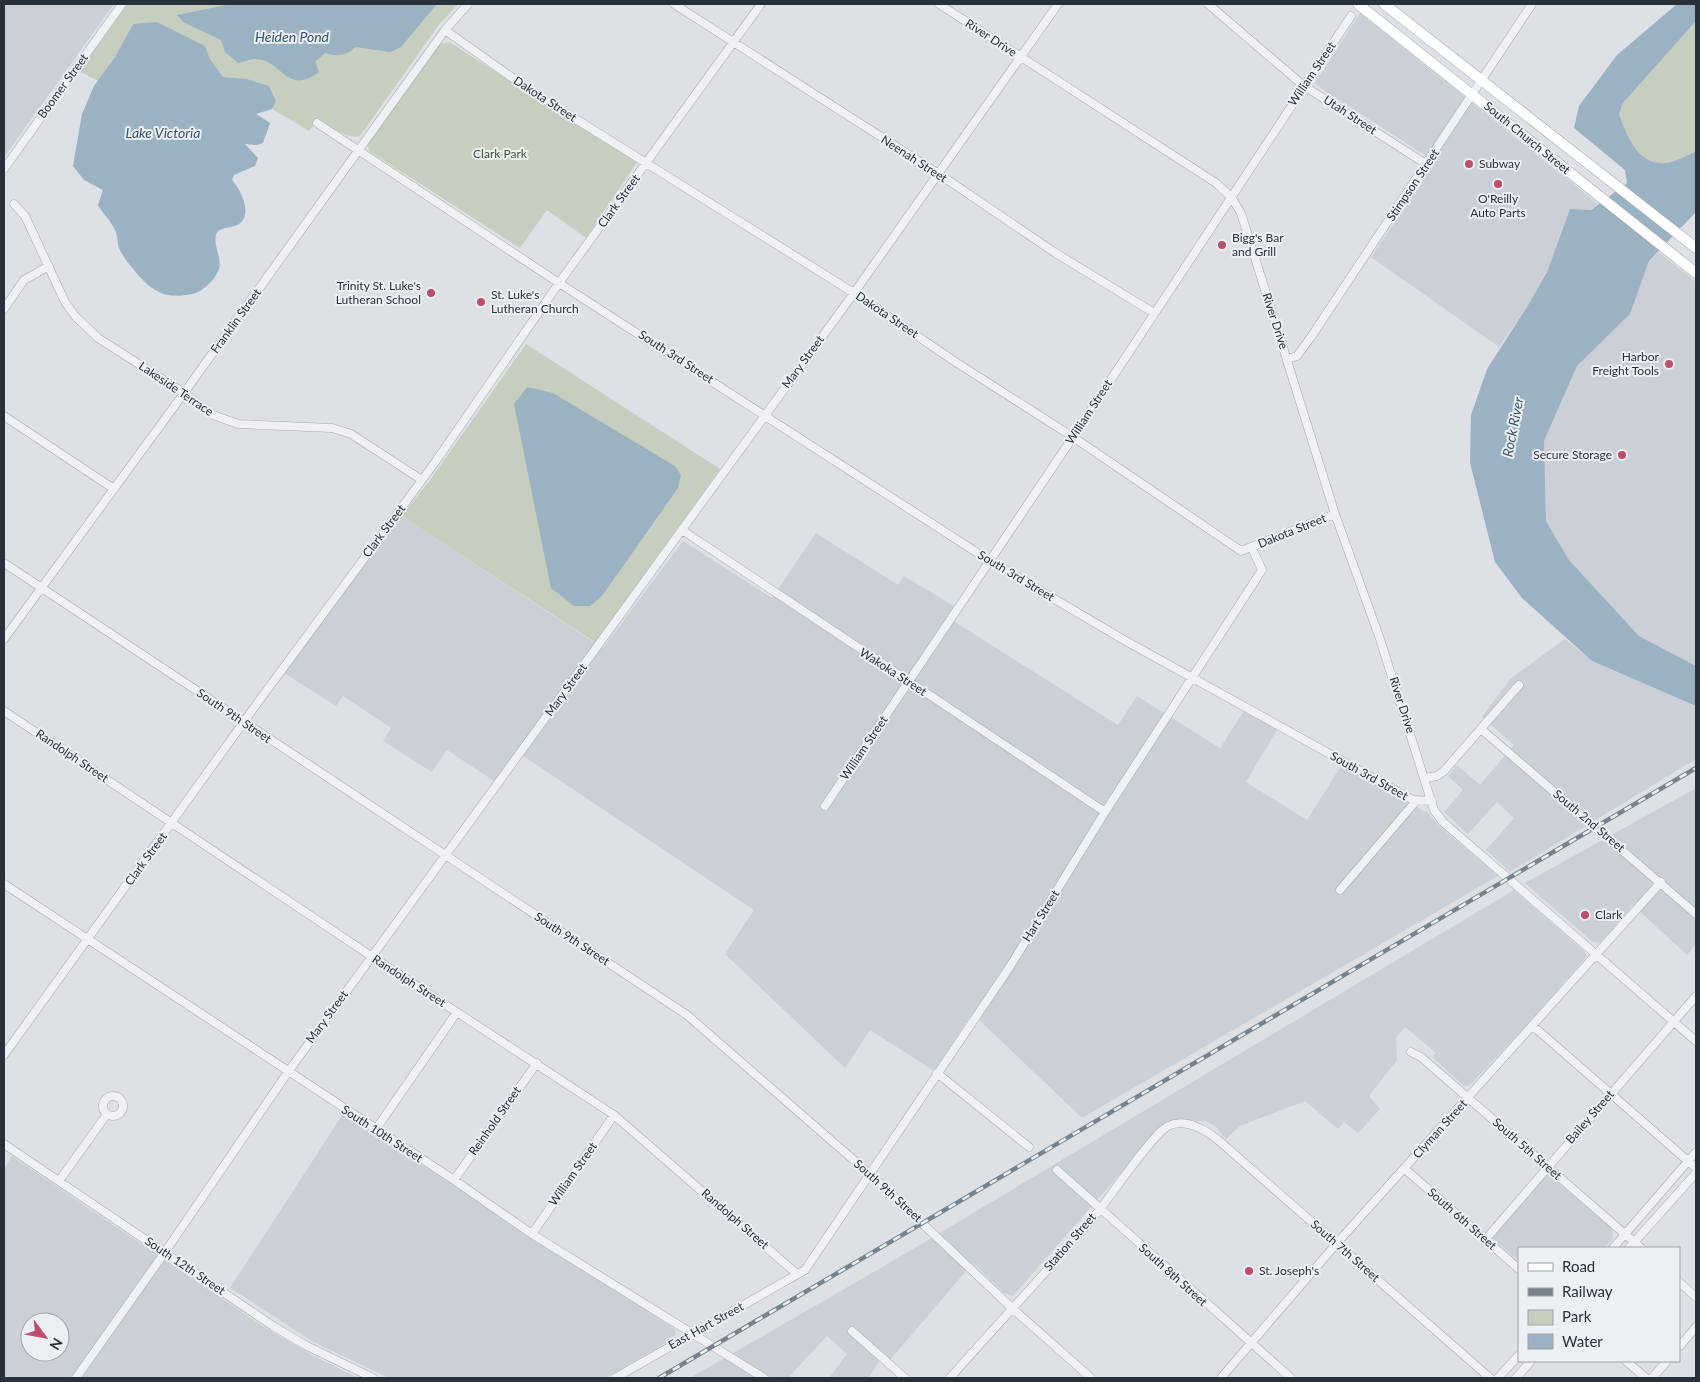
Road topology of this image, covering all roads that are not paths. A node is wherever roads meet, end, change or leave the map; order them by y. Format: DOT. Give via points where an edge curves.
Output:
graph roads {
  1 [pos="122,4"];
  2 [pos="468,4"];
  3 [pos="674,4"];
  4 [pos="761,4"];
  5 [pos="939,4"];
  6 [pos="1058,4"];
  7 [pos="1208,4"];
  8 [pos="1358,4"];
  9 [pos="1384,4"];
  10 [pos="1532,4"];
  11 [pos="1351,16"];
  12 [pos="445,30"];
  13 [pos="734,42"];
  14 [pos="1020,57"];
  15 [pos="1482,80"];
  16 [pos="1304,86"];
  17 [pos="1473,94"];
  18 [pos="317,123"];
  19 [pos="358,150"];
  20 [pos="647,162"];
  21 [pos="1426,164"];
  22 [pos="4,169"];
  23 [pos="939,174"];
  24 [pos="1231,197"];
  25 [pos="14,204"];
  26 [pos="1696,248"];
  27 [pos="49,266"];
  28 [pos="1696,273"];
  29 [pos="560,283"];
  30 [pos="854,293"];
  31 [pos="4,310"];
  32 [pos="1154,313"];
  33 [pos="1287,359"];
  34 [pos="184,393"];
  35 [pos="765,414"];
  36 [pos="4,416"];
  37 [pos="1073,437"];
  38 [pos="422,480"];
  39 [pos="114,489"];
  40 [pos="1335,514"];
  41 [pos="682,530"];
  42 [pos="1252,548"];
  43 [pos="990,561"];
  44 [pos="4,563"];
  45 [pos="41,588"];
  46 [pos="4,639"];
  47 [pos="1193,679"];
  48 [pos="908,682"];
  49 [pos="1519,686"];
  50 [pos="4,711"];
  51 [pos="243,723"];
  52 [pos="1481,729"];
  53 [pos="1425,778"];
  54 [pos="1432,800"];
  55 [pos="1416,801"];
  56 [pos="825,806"];
  57 [pos="1105,812"];
  58 [pos="172,823"];
  59 [pos="446,856"];
  60 [pos="1661,882"];
  61 [pos="4,884"];
  62 [pos="1340,890"];
  63 [pos="1696,914"];
  64 [pos="88,940"];
  65 [pos="1597,953"];
  66 [pos="371,956"];
  67 [pos="1696,996"];
  68 [pos="457,1012"];
  69 [pos="1674,1021"];
  70 [pos="1533,1026"];
  71 [pos="1696,1040"];
  72 [pos="1411,1052"];
  73 [pos="4,1055"];
  74 [pos="536,1063"];
  75 [pos="288,1072"];
  76 [pos="937,1073"];
  77 [pos="1610,1094"];
  78 [pos="1468,1098"];
  79 [pos="107,1114"];
  80 [pos="614,1115"];
  81 [pos="1198,1126"];
  82 [pos="376,1129"];
  83 [pos="4,1144"];
  84 [pos="1029,1147"];
  85 [pos="1696,1152"];
  86 [pos="1688,1161"];
  87 [pos="1548,1167"];
  88 [pos="1696,1168"];
  89 [pos="1405,1169"];
  90 [pos="1056,1170"];
  91 [pos="1696,1173"];
  92 [pos="871,1175"];
  93 [pos="454,1180"];
  94 [pos="59,1181"];
  95 [pos="1099,1209"];
  96 [pos="532,1234"];
  97 [pos="1625,1235"];
  98 [pos="1485,1240"];
  99 [pos="1337,1244"];
  100 [pos="1632,1245"];
  101 [pos="1614,1247"];
  102 [pos="165,1252"];
  103 [pos="1518,1268"];
  104 [pos="797,1274"];
  105 [pos="1680,1283"];
  106 [pos="1696,1297"];
  107 [pos="1012,1308"];
  108 [pos="1696,1327"];
  109 [pos="852,1331"];
  110 [pos="695,1334"];
  111 [pos="1251,1344"];
  112 [pos="1680,1346"];
  113 [pos="1518,1356"];
  114 [pos="1530,1362"];
  115 [pos="1627,1362"];
  116 [pos="1666,1362"];
  117 [pos="76,1378"];
  118 [pos="373,1378"];
  119 [pos="615,1378"];
  120 [pos="764,1378"];
  121 [pos="904,1378"];
  122 [pos="950,1378"];
  123 [pos="1091,1378"];
  124 [pos="1220,1378"];
  125 [pos="1290,1378"];
  126 [pos="1490,1378"];
  127 [pos="1498,1378"];
  128 [pos="1516,1378"];
  129 [pos="1646,1378"];
  130 [pos="1652,1378"];
  1 -- 22 [label="street, Boomer Street"];
  2 -- 12 [label="street, Franklin Street"];
  3 -- 13 [label="street, Neenah Street"];
  4 -- 13 [label="street, Clark Street"];
  5 -- 14 [label="street, River Drive"];
  6 -- 14 [label="street, Mary Street"];
  7 -- 16 [label="street, Utah Street"];
  8 -- 17 [label="main road, South Church Street"];
  9 -- 15 [label="main road, South Church Street"];
  10 -- 15 [label="street, Stimpson Street"];
  11 -- 16 [label="street, William Street"];
  12 -- 19 [label="street, Franklin Street"];
  12 -- 20 [label="street, Dakota Street" via="531,91"];
  13 -- 20 [label="street, Clark Street"];
  13 -- 23 [label="street, Neenah Street"];
  14 -- 23 [label="street, Mary Street"];
  14 -- 24 [label="street, River Drive" via="1216,183"];
  15 -- 17 [label="street, Stimpson Street"];
  15 -- 26 [label="main road, South Church Street"];
  16 -- 21 [label="street, Utah Street"];
  16 -- 24 [label="street, William Street"];
  17 -- 21 [label="street, Stimpson Street"];
  17 -- 28 [label="main road, South Church Street"];
  18 -- 19 [label="street, South 3rd Street"];
  19 -- 29 [label="street, South 3rd Street"];
  19 -- 34 [label="street, Franklin Street"];
  20 -- 29 [label="street, Clark Street"];
  20 -- 30 [label="street, Dakota Street"];
  21 -- 33 [label="street, Stimpson Street" via="1311,337 1297,356"];
  23 -- 30 [label="street, Mary Street"];
  23 -- 32 [label="street, Neenah Street" via="1054,252"];
  24 -- 32 [label="street, William Street"];
  24 -- 33 [label="street, River Drive" via="1240,214"];
  25 -- 27 [label="street, Lakeside Terrace" via="25,216"];
  27 -- 31 [label="street" via="24,280"];
  27 -- 34 [label="street, Lakeside Terrace" via="65,302 85,327"];
  29 -- 35 [label="street, South 3rd Street"];
  29 -- 38 [label="street, Clark Street"];
  30 -- 35 [label="street, Mary Street"];
  30 -- 37 [label="street, Dakota Street"];
  32 -- 37 [label="street, William Street"];
  33 -- 40 [label="street, River Drive"];
  34 -- 38 [label="street, Lakeside Terrace" via="213,414 238,424 332,428 351,434"];
  34 -- 39 [label="street, Franklin Street"];
  35 -- 41 [label="street, Mary Street"];
  35 -- 43 [label="street, South 3rd Street"];
  36 -- 39 [label="street"];
  37 -- 42 [label="street, Dakota Street" via="1241,551"];
  37 -- 43 [label="street, William Street"];
  38 -- 51 [label="street, Clark Street"];
  39 -- 45 [label="street, Franklin Street"];
  40 -- 42 [label="street, Dakota Street"];
  40 -- 53 [label="street, River Drive"];
  41 -- 48 [label="street, Wakoka Street"];
  41 -- 59 [label="street, Mary Street"];
  42 -- 47 [label="street, Hart Street" via="1262,570"];
  43 -- 47 [label="street, South 3rd Street"];
  43 -- 48 [label="street, William Street"];
  44 -- 45 [label="street, South 9th Street"];
  45 -- 46 [label="street, Franklin Street"];
  45 -- 51 [label="street, South 9th Street"];
  47 -- 55 [label="street, South 3rd Street"];
  47 -- 57 [label="street, Hart Street"];
  48 -- 56 [label="street, William Street"];
  48 -- 57 [label="street, Wakoka Street"];
  49 -- 52 [label="street"];
  50 -- 58 [label="street, Randolph Street"];
  51 -- 58 [label="street, Clark Street"];
  51 -- 59 [label="street, South 9th Street"];
  52 -- 53 [label="street" via="1444,772"];
  52 -- 60 [label="street, South 2nd Street"];
  53 -- 54 [label="street, River Drive"];
  54 -- 55 [label="street, South 3rd Street"];
  54 -- 65 [label="street" via="1434,810 1443,822"];
  55 -- 62 [label="street"];
  57 -- 76 [label="street, Hart Street" via="1012,962"];
  58 -- 64 [label="street, Clark Street"];
  58 -- 66 [label="street, Randolph Street"];
  59 -- 66 [label="street, Mary Street"];
  59 -- 92 [label="street, South 9th Street" via="687,1015"];
  60 -- 63 [label="street, South 2nd Street"];
  60 -- 65 [label="street, Clyman Street"];
  61 -- 64 [label="street, South 10th Street"];
  64 -- 73 [label="street, Clark Street"];
  64 -- 75 [label="street, South 10th Street"];
  65 -- 69 [label="street"];
  65 -- 70 [label="street, Clyman Street"];
  66 -- 68 [label="street, Randolph Street"];
  66 -- 75 [label="street, Mary Street"];
  67 -- 69 [label="street, Bailey Street"];
  68 -- 74 [label="street, Randolph Street"];
  68 -- 82 [label="street"];
  69 -- 71 [label="street"];
  69 -- 77 [label="street, Bailey Street"];
  70 -- 77 [label="street"];
  70 -- 78 [label="street, Clyman Street"];
  72 -- 78 [label="street, South 5th Street"];
  74 -- 80 [label="street, Randolph Street"];
  74 -- 93 [label="street, Reinhold Street"];
  75 -- 82 [label="street, South 10th Street"];
  75 -- 102 [label="street, Mary Street"];
  76 -- 84 [label="street"];
  76 -- 92 [label="street, Hart Street"];
  77 -- 86 [label="street"];
  77 -- 87 [label="street, Bailey Street"];
  78 -- 87 [label="street, South 5th Street"];
  78 -- 89 [label="street, Clyman Street"];
  79 -- 94 [label="street"];
  80 -- 96 [label="street, William Street"];
  80 -- 104 [label="street, Randolph Street"];
  81 -- 95 [label="street, Station Street" via="1168,1126"];
  81 -- 99 [label="street, South 7th Street"];
  82 -- 93 [label="street, South 10th Street"];
  83 -- 94 [label="street, South 12th Street"];
  85 -- 86 [label="street"];
  86 -- 88 [label="street"];
  86 -- 97 [label="street"];
  87 -- 97 [label="street, South 5th Street"];
  87 -- 98 [label="street, Bailey Street"];
  89 -- 98 [label="street, South 6th Street"];
  89 -- 99 [label="street, Clyman Street"];
  90 -- 95 [label="street, South 8th Street"];
  91 -- 100 [label="street"];
  92 -- 104 [label="street, Hart Street" via="805,1270"];
  92 -- 107 [label="street, South 9th Street"];
  93 -- 96 [label="street, South 10th Street"];
  94 -- 102 [label="street, South 12th Street"];
  95 -- 107 [label="street, Station Street"];
  95 -- 111 [label="street, South 8th Street"];
  96 -- 110 [label="street, South 10th Street"];
  97 -- 100 [label="street, South 5th Street"];
  97 -- 101 [label="street"];
  98 -- 103 [label="street, South 6th Street"];
  99 -- 111 [label="street, Clyman Street"];
  99 -- 126 [label="street, South 7th Street"];
  102 -- 117 [label="street, Mary Street"];
  102 -- 118 [label="street, South 12th Street" via="282,1332"];
  104 -- 110 [label="street, East Hart Street"];
  105 -- 106 [label="street"];
  107 -- 122 [label="street, Station Street"];
  107 -- 123 [label="street, South 9th Street"];
  108 -- 112 [label="street"];
  109 -- 121 [label="street"];
  110 -- 119 [label="street, East Hart Street"];
  110 -- 120 [label="street, South 10th Street"];
  111 -- 124 [label="street, Clyman Street"];
  111 -- 125 [label="street, South 8th Street"];
  113 -- 127 [label="street"];
  114 -- 128 [label="street"];
  115 -- 129 [label="street"];
  116 -- 130 [label="street"];
}
